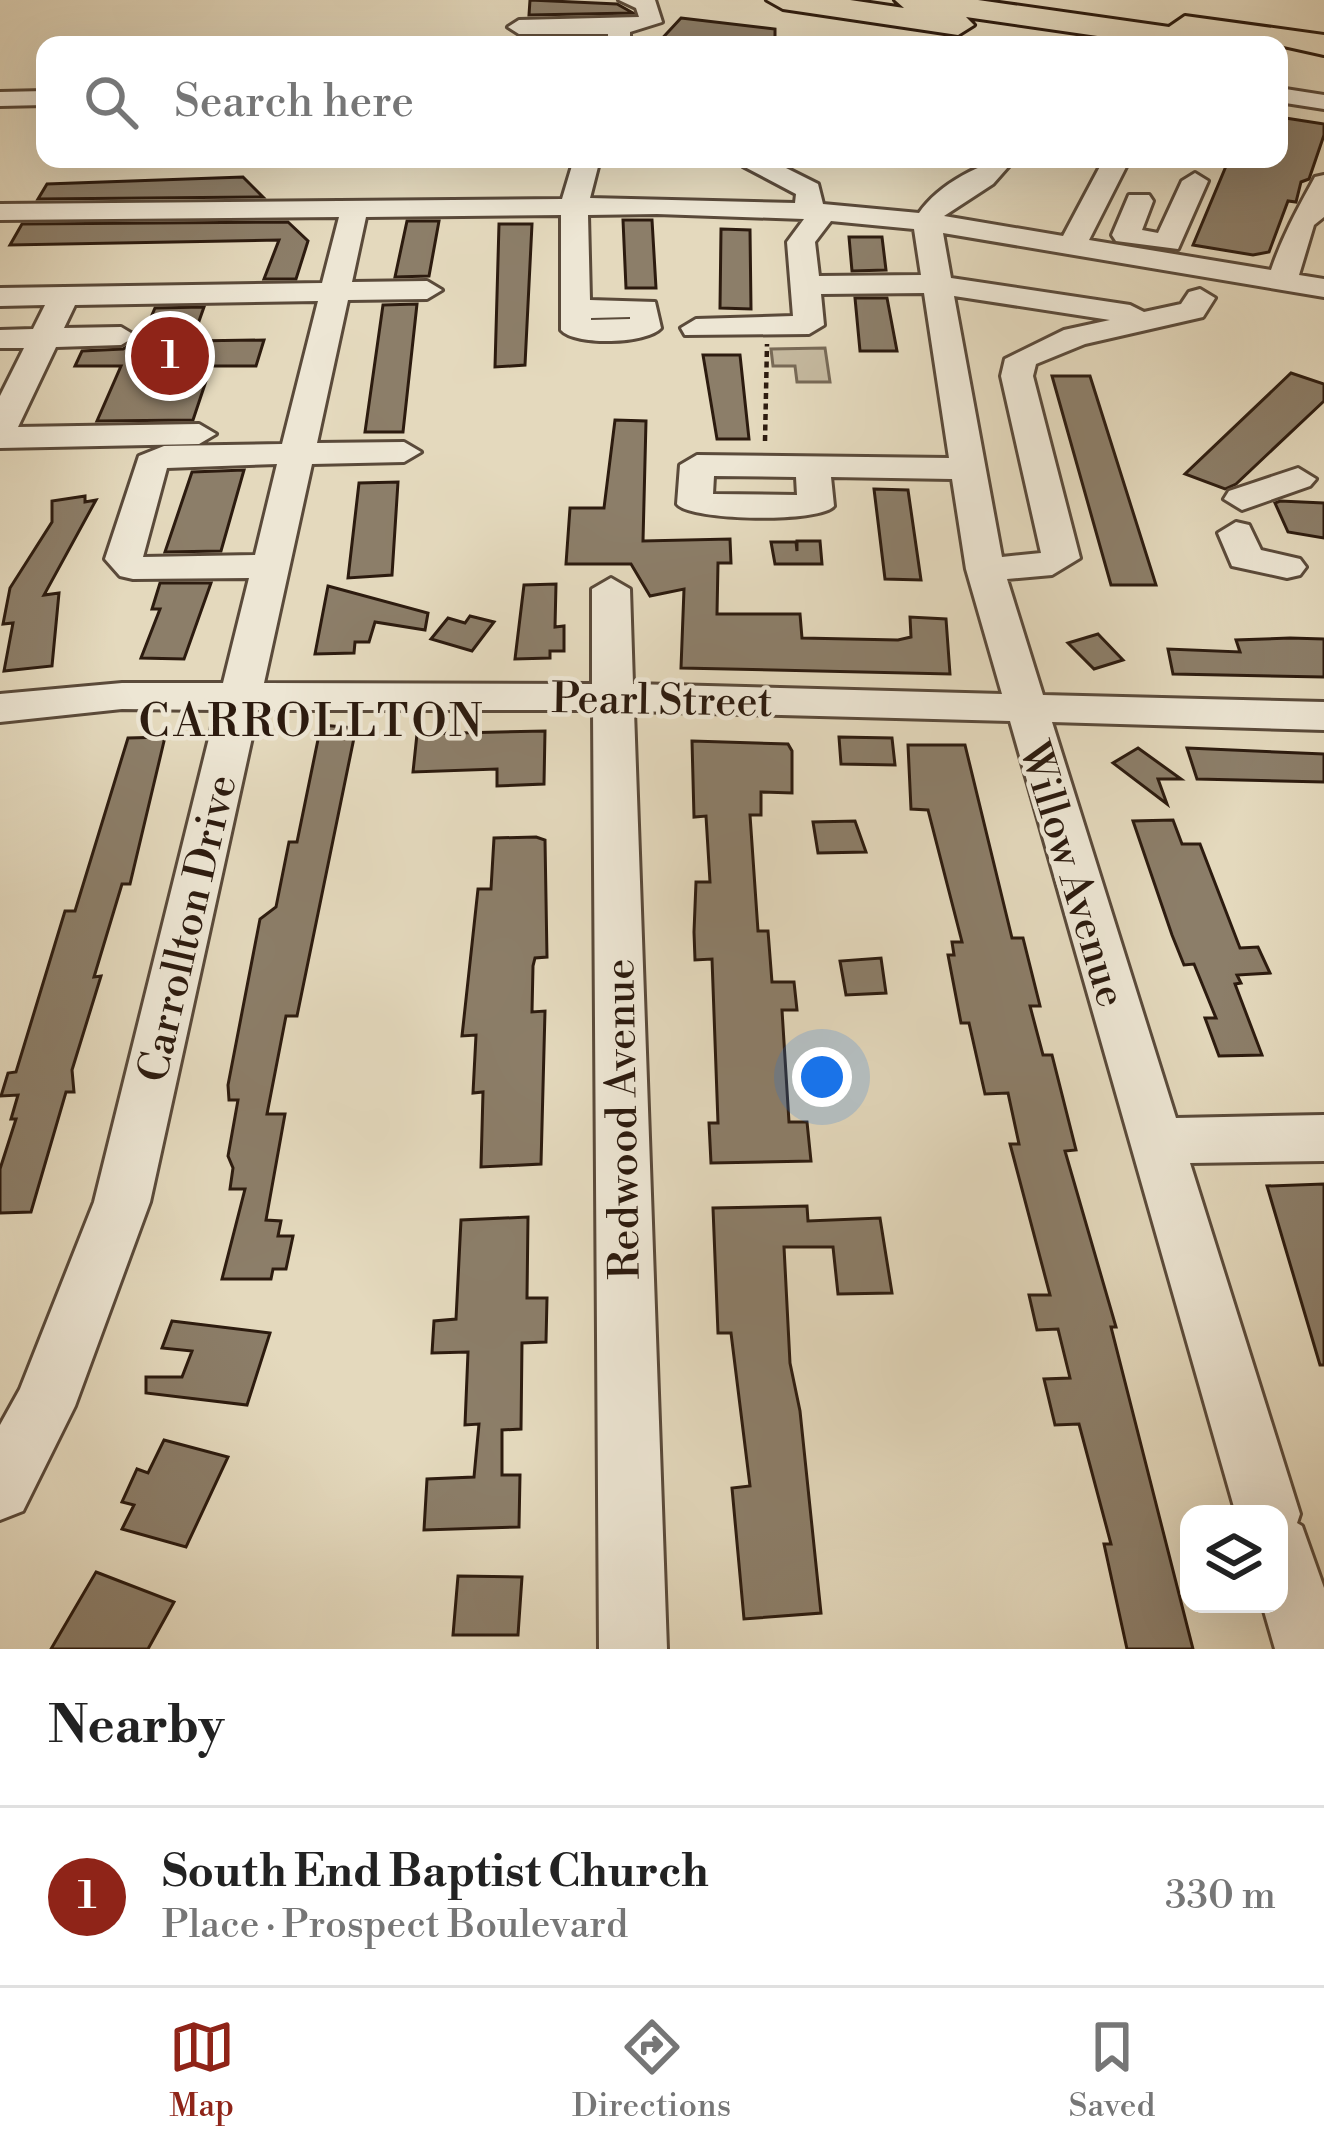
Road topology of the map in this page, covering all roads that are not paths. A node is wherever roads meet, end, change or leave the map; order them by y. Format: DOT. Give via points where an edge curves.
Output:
graph roads {
  1 [pos="521,0"];
  2 [pos="630,0"];
  3 [pos="784,0"];
  4 [pos="911,0"];
  5 [pos="928,0"];
  6 [pos="1015,0"];
  7 [pos="1041,10"];
  8 [pos="518,36"];
  9 [pos="561,36"];
  10 [pos="619,36"];
  11 [pos="1037,36"];
  12 [pos="1179,36"];
  13 [pos="1184,36"];
  14 [pos="1251,36"];
  15 [pos="1288,41"];
  16 [pos="1324,45"];
  17 [pos="1288,53"];
  18 [pos="1324,58"];
  19 [pos="1288,71"];
  20 [pos="1324,77"];
  21 [pos="1288,96"];
  22 [pos="0,99"];
  23 [pos="36,99"];
  24 [pos="36,102"];
  25 [pos="1324,102"];
  26 [pos="0,118"];
  27 [pos="580,168"];
  28 [pos="760,168"];
  29 [pos="997,168"];
  30 [pos="1113,168"];
  31 [pos="1195,181"];
  32 [pos="1324,183"];
  33 [pos="1099,194"];
  34 [pos="577,208"];
  35 [pos="354,210"];
  36 [pos="0,212"];
  37 [pos="817,212"];
  38 [pos="927,222"];
  39 [pos="1309,243"];
  40 [pos="1072,245"];
  41 [pos="1282,281"];
  42 [pos="934,284"];
  43 [pos="805,285"];
  44 [pos="1324,288"];
  45 [pos="6,289"];
  46 [pos="427,290"];
  47 [pos="337,292"];
  48 [pos="151,294"];
  49 [pos="64,296"];
  50 [pos="1200,298"];
  51 [pos="1063,303"];
  52 [pos="576,309"];
  53 [pos="1163,319"];
  54 [pos="696,328"];
  55 [pos="1075,337"];
  56 [pos="44,338"];
  57 [pos="0,339"];
  58 [pos="0,435"];
  59 [pos="302,443"];
  60 [pos="404,452"];
  61 [pos="813,466"];
  62 [pos="970,469"];
  63 [pos="1298,479"];
  64 [pos="272,566"];
  65 [pos="1287,567"];
  66 [pos="985,568"];
  67 [pos="611,589"];
  68 [pos="240,695"];
  69 [pos="612,697"];
  70 [pos="1023,706"];
  71 [pos="0,708"];
  72 [pos="1324,716"];
  73 [pos="1324,1138"];
  74 [pos="1155,1141"];
  75 [pos="0,1488"];
  76 [pos="1265,1505"];
  77 [pos="1288,1579"];
  78 [pos="633,1649"];
  79 [pos="1309,1649"];
  1 -- 8 [label="street"];
  2 -- 10 [label="street" via="646,3 650,22"];
  3 -- 11 [label="highway"];
  4 -- 7 [label="highway"];
  5 -- 7 [label="highway"];
  6 -- 13 [label="highway"];
  7 -- 12 [label="highway"];
  7 -- 14 [label="highway"];
  8 -- 9 [label="street"];
  9 -- 10 [label="street"];
  15 -- 16 [label="highway"];
  17 -- 18 [label="highway"];
  19 -- 20 [label="highway"];
  21 -- 25 [label="street"];
  22 -- 23 [label="street"];
  24 -- 26 [label="street"];
  27 -- 34 [label="street"];
  28 -- 37 [label="street" via="809,190"];
  29 -- 38 [label="street" via="989,181 932,209"];
  30 -- 33 [label="street"];
  31 -- 33 [label="street" via="1172,241 1163,244 1126,235 1139,201"];
  32 -- 39 [label="street" via="1317,209 1301,222"];
  33 -- 40 [label="street"];
  34 -- 35 [label="street"];
  34 -- 37 [label="street"];
  34 -- 52 [label="street"];
  35 -- 36 [label="street"];
  35 -- 47 [label="street, Carrollton Drive"];
  37 -- 38 [label="street"];
  37 -- 43 [label="street" via="801,242"];
  38 -- 40 [label="street"];
  38 -- 42 [label="street, Willow Avenue"];
  39 -- 41 [label="street"];
  40 -- 41 [label="street"];
  41 -- 44 [label="street"];
  42 -- 43 [label="street"];
  42 -- 51 [label="street"];
  42 -- 62 [label="street, Willow Avenue"];
  43 -- 54 [label="street" via="809,325"];
  45 -- 49 [label="street"];
  46 -- 47 [label="street"];
  47 -- 48 [label="street"];
  47 -- 59 [label="street, Carrollton Drive"];
  48 -- 49 [label="street"];
  48 -- 56 [label="street" via="127,333"];
  49 -- 56 [label="street"];
  50 -- 53 [label="street" via="1192,311"];
  51 -- 53 [label="street"];
  51 -- 55 [label="street"];
  53 -- 55 [label="street"];
  55 -- 66 [label="street" via="1021,359 1017,376 1061,558 1039,567"];
  56 -- 57 [label="street"];
  56 -- 58 [label="street"];
  58 -- 59 [label="street"];
  59 -- 60 [label="street"];
  59 -- 64 [label="street, Carrollton Drive"];
  59 -- 64 [label="street" via="164,456 152,464 124,559 133,568"];
  61 -- 62 [label="street"];
  62 -- 66 [label="street, Willow Avenue"];
  63 -- 65 [label="street" via="1239,516 1245,559"];
  64 -- 68 [label="street, Carrollton Drive"];
  66 -- 70 [label="street, Willow Avenue"];
  67 -- 69 [label="street, Redwood Avenue"];
  68 -- 69 [label="street, Pearl Street"];
  68 -- 71 [label="street, Pearl Street"];
  68 -- 75 [label="street, Carrollton Drive" via="122,1202 44,1406"];
  69 -- 70 [label="street, Pearl Street"];
  69 -- 78 [label="street, Redwood Avenue"];
  70 -- 72 [label="street, Pearl Street"];
  70 -- 74 [label="street, Willow Avenue"];
  73 -- 74 [label="street"];
  74 -- 76 [label="street, Willow Avenue"];
  77 -- 79 [label="street"];
}
